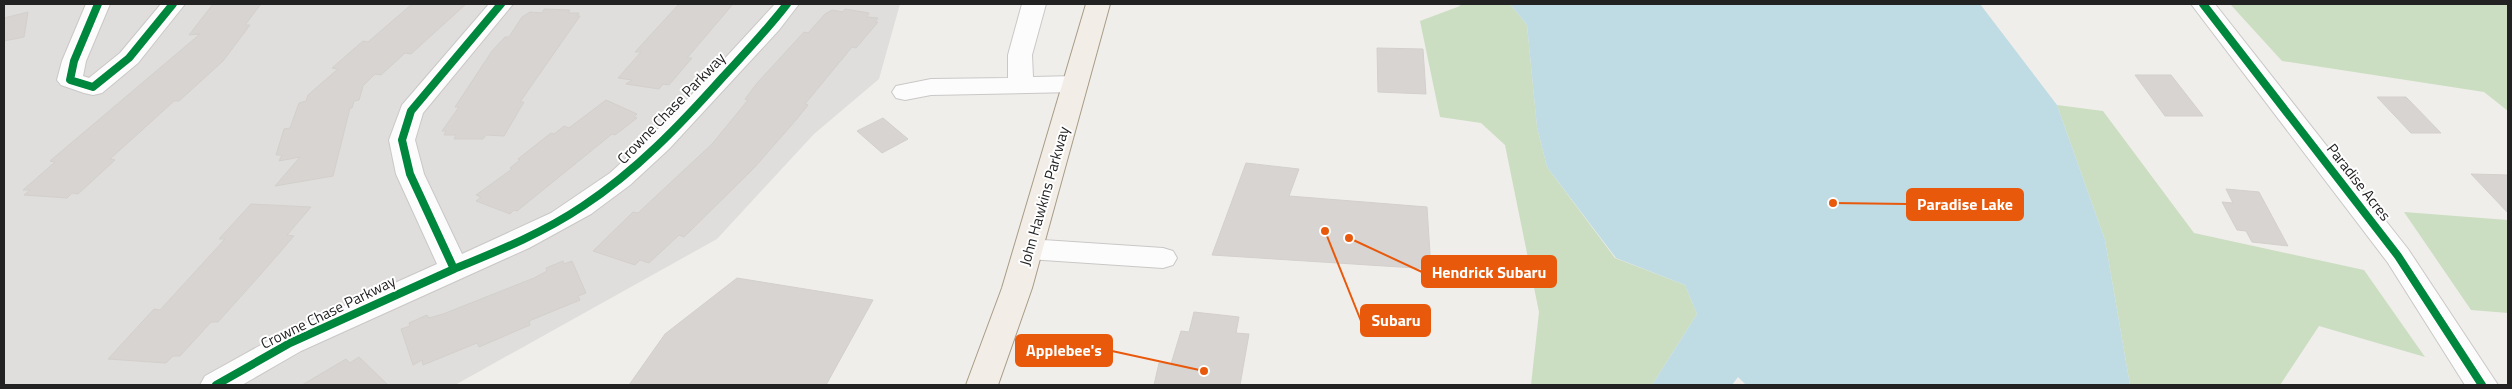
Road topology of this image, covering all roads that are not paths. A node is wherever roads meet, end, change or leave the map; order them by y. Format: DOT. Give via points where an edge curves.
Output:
graph roads {
  1 [pos="98,4"];
  2 [pos="173,4"];
  3 [pos="501,4"];
  4 [pos="787,4"];
  5 [pos="1034,4"];
  6 [pos="1098,4"];
  7 [pos="2203,4"];
  8 [pos="1075,84"];
  9 [pos="1021,85"];
  10 [pos="905,92"];
  11 [pos="1028,250"];
  12 [pos="1164,258"];
  13 [pos="454,269"];
  14 [pos="216,385"];
  15 [pos="982,385"];
  16 [pos="2482,385"];
  1 -- 2 [label="street" via="70,80 93,87 130,58"];
  3 -- 13 [label="street" via="411,110 402,140 410,174"];
  4 -- 13 [label="street, Crowne Chase Parkway" via="649,154 618,181 509,247"];
  5 -- 9 [label="street" via="1020,55"];
  6 -- 8 [label="main road, John Hawkins Parkway"];
  7 -- 16 [label="street, Paradise Acres" via="2398,256"];
  8 -- 9 [label="street"];
  8 -- 11 [label="main road, John Hawkins Parkway"];
  9 -- 10 [label="street" via="931,87"];
  11 -- 12 [label="street"];
  11 -- 15 [label="main road, John Hawkins Parkway"];
  13 -- 14 [label="street, Crowne Chase Parkway" via="290,343"];
}
